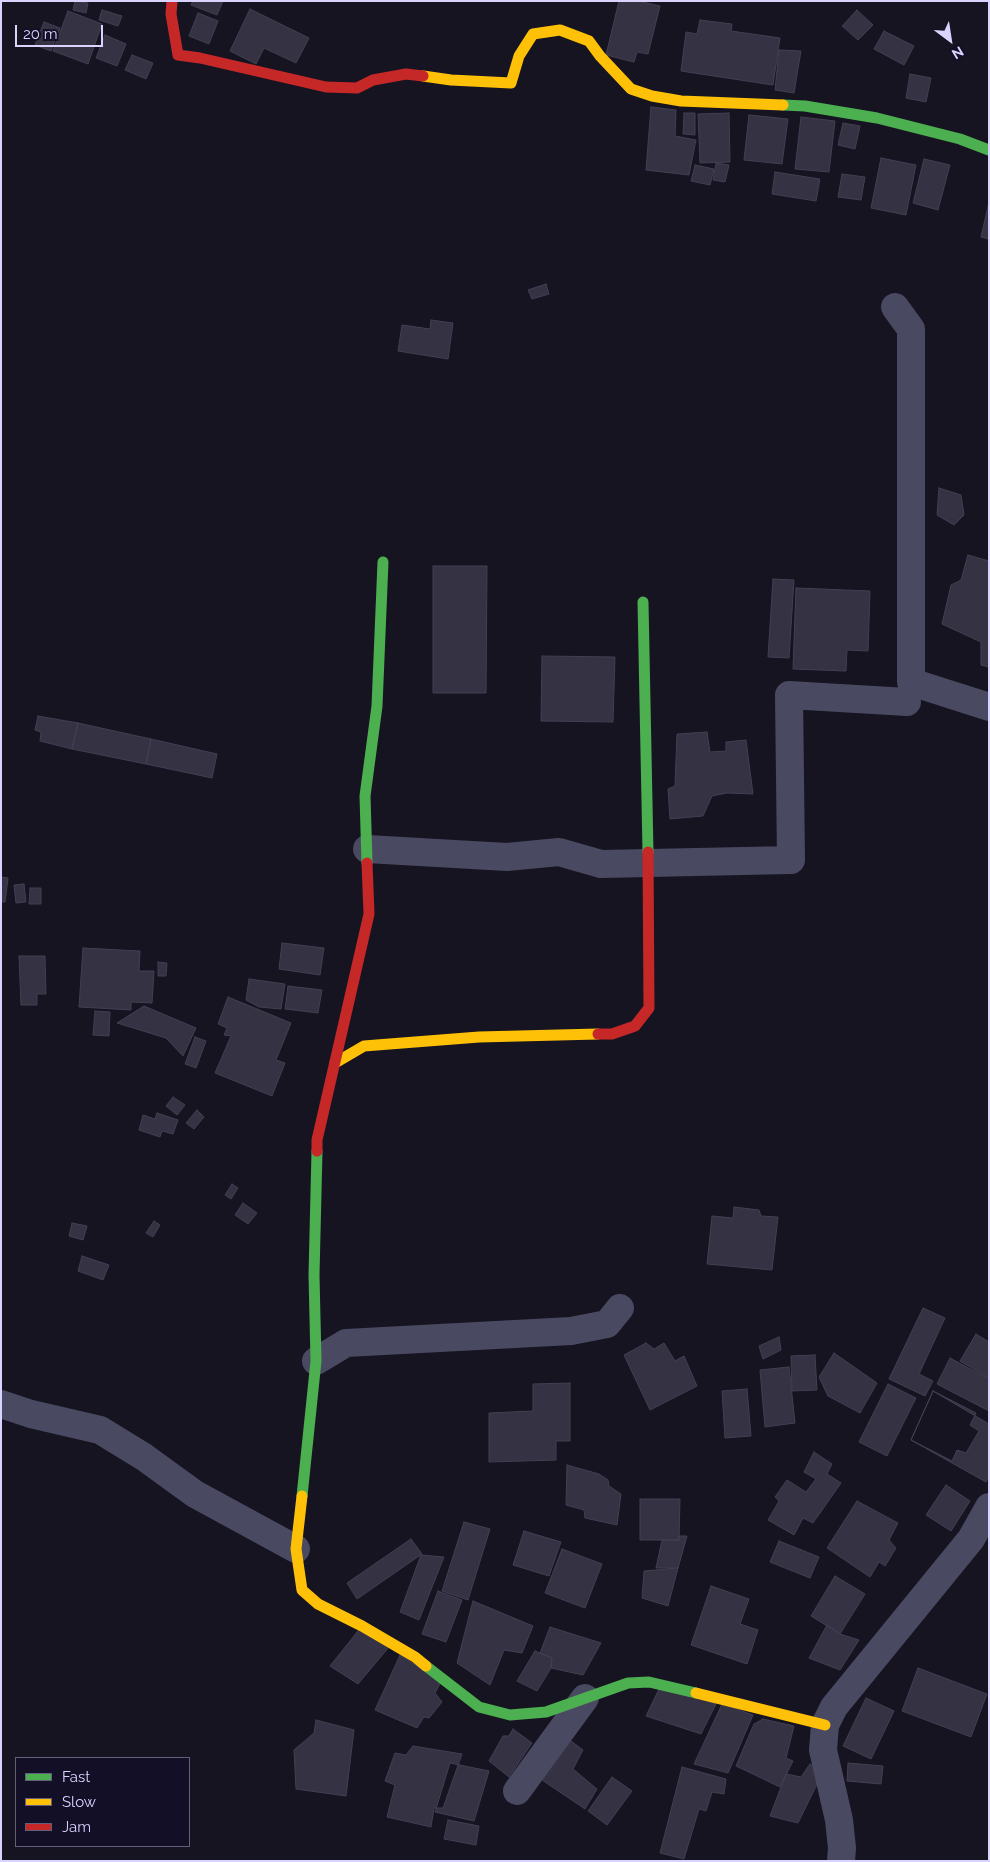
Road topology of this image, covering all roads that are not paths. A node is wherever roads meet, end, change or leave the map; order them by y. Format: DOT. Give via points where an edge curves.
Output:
graph roads {
  1 [pos="172,1"];
  2 [pos="989,150"];
  3 [pos="895,307"];
  4 [pos="383,562"];
  5 [pos="643,602"];
  6 [pos="907,702"];
  7 [pos="989,707"];
  8 [pos="367,849"];
  9 [pos="648,863"];
  10 [pos="335,1063"];
  11 [pos="620,1308"];
  12 [pos="316,1361"];
  13 [pos="1,1404"];
  14 [pos="989,1507"];
  15 [pos="296,1550"];
  16 [pos="585,1698"];
  17 [pos="825,1725"];
  18 [pos="518,1792"];
  19 [pos="841,1861"];
  1 -- 2 [label="street" via="178,54 326,87 357,88 373,80 406,74 511,83 519,56 533,34 560,30 589,40 631,89 652,96 681,101 805,106 877,118 960,139"];
  3 -- 7 [label="street" via="911,329 911,682"];
  4 -- 8 [label="street" via="377,706 365,796"];
  5 -- 9 [label="street"];
  6 -- 9 [label="street" via="789,695 791,860"];
  8 -- 9 [label="street" via="507,856 559,852 600,864"];
  8 -- 10 [label="street" via="369,914"];
  9 -- 10 [label="street" via="649,1008 635,1026 612,1034 479,1037 364,1046"];
  10 -- 12 [label="street" via="317,1140"];
  11 -- 12 [label="street" via="606,1324 571,1331 346,1343"];
  12 -- 15 [label="street"];
  13 -- 15 [label="street" via="100,1430 195,1494"];
  14 -- 17 [label="street" via="971,1539 840,1700"];
  15 -- 16 [label="street" via="302,1590 318,1604 415,1657 479,1707 510,1716 546,1712"];
  16 -- 17 [label="street" via="628,1683 649,1682"];
  16 -- 18 [label="street"];
  17 -- 19 [label="street" via="823,1750 839,1820"];
}
